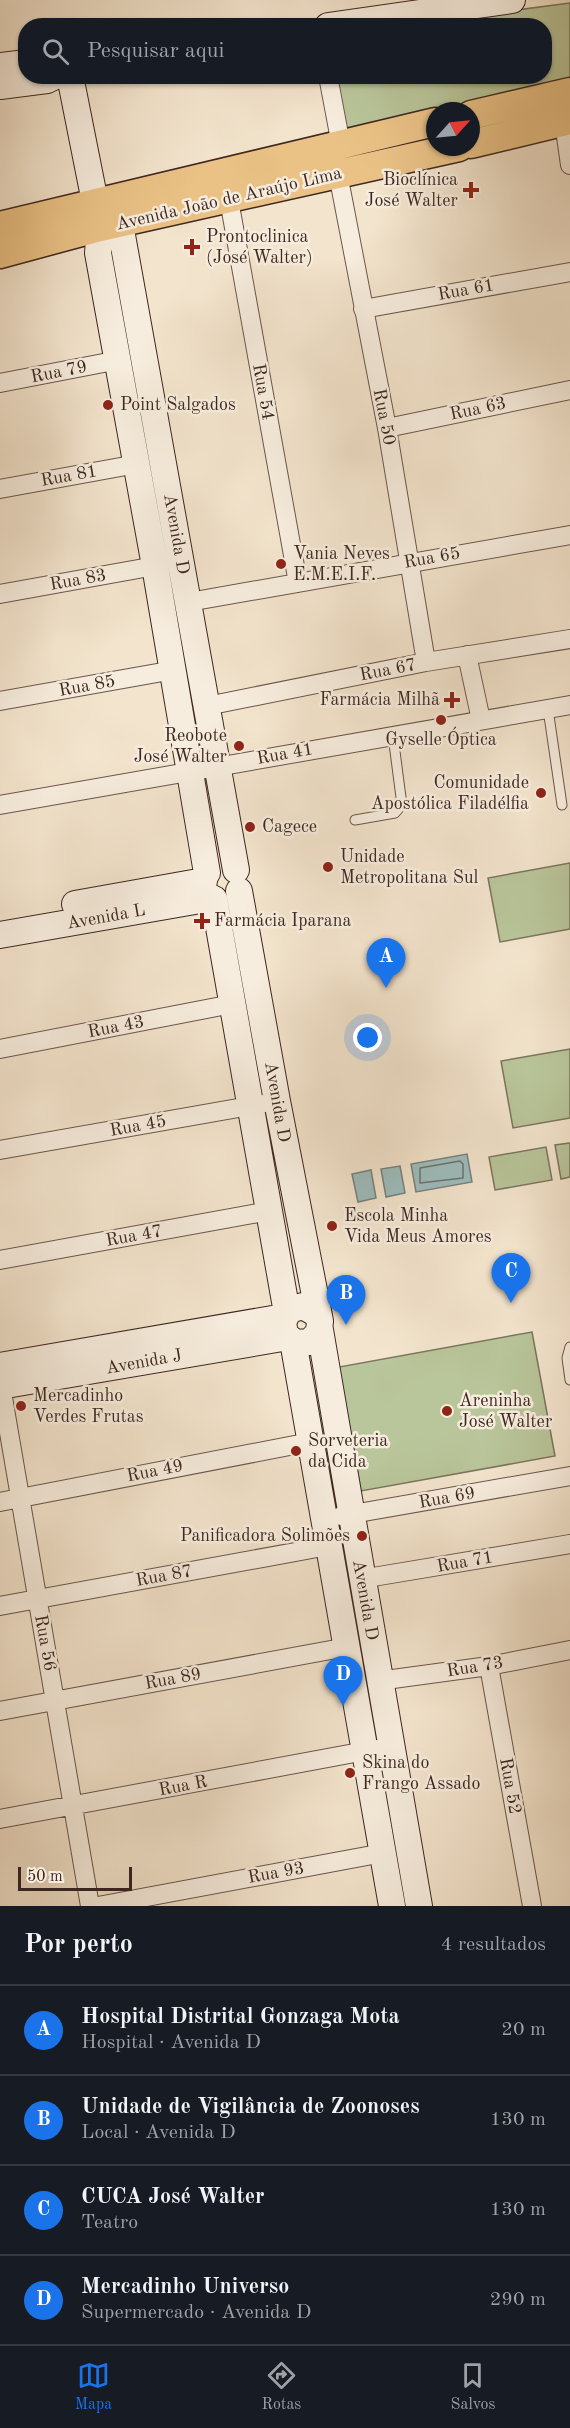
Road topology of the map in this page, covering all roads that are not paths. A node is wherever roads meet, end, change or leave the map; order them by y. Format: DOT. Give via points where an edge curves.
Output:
graph roads {
  1 [pos="512,0"];
  2 [pos="453,4"];
  3 [pos="373,18"];
  4 [pos="18,64"];
  5 [pos="0,66"];
  6 [pos="18,84"];
  7 [pos="72,84"];
  8 [pos="330,84"];
  9 [pos="0,86"];
  10 [pos="570,92"];
  11 [pos="480,113"];
  12 [pos="567,121"];
  13 [pos="426,124"];
  14 [pos="480,142"];
  15 [pos="341,145"];
  16 [pos="426,154"];
  17 [pos="570,165"];
  18 [pos="338,174"];
  19 [pos="229,200"];
  20 [pos="108,213"];
  21 [pos="0,226"];
  22 [pos="0,254"];
  23 [pos="570,272"];
  24 [pos="363,309"];
  25 [pos="119,360"];
  26 [pos="0,383"];
  27 [pos="570,390"];
  28 [pos="387,428"];
  29 [pos="137,464"];
  30 [pos="0,489"];
  31 [pos="570,535"];
  32 [pos="408,562"];
  33 [pos="155,566"];
  34 [pos="298,584"];
  35 [pos="0,594"];
  36 [pos="189,602"];
  37 [pos="570,639"];
  38 [pos="467,655"];
  39 [pos="426,662"];
  40 [pos="174,670"];
  41 [pos="0,701"];
  42 [pos="570,705"];
  43 [pos="207,706"];
  44 [pos="548,709"];
  45 [pos="481,720"];
  46 [pos="393,736"];
  47 [pos="217,766"];
  48 [pos="190,772"];
  49 [pos="0,805"];
  50 [pos="562,805"];
  51 [pos="355,820"];
  52 [pos="238,880"];
  53 [pos="210,888"];
  54 [pos="0,918"];
  55 [pos="0,935"];
  56 [pos="232,1004"];
  57 [pos="0,1049"];
  58 [pos="277,1101"];
  59 [pos="250,1106"];
  60 [pos="0,1150"];
  61 [pos="268,1211"];
  62 [pos="0,1260"];
  63 [pos="318,1322"];
  64 [pos="288,1327"];
  65 [pos="570,1347"];
  66 [pos="0,1380"];
  67 [pos="570,1380"];
  68 [pos="310,1442"];
  69 [pos="570,1476"];
  70 [pos="19,1498"];
  71 [pos="0,1502"];
  72 [pos="350,1515"];
  73 [pos="323,1519"];
  74 [pos="570,1544"];
  75 [pos="328,1546"];
  76 [pos="361,1579"];
  77 [pos="37,1600"];
  78 [pos="0,1606"];
  79 [pos="347,1647"];
  80 [pos="570,1650"];
  81 [pos="489,1666"];
  82 [pos="378,1681"];
  83 [pos="55,1701"];
  84 [pos="0,1711"];
  85 [pos="378,1748"];
  86 [pos="74,1806"];
  87 [pos="0,1819"];
  88 [pos="383,1853"];
  89 [pos="90,1906"];
  90 [pos="98,1906"];
  91 [pos="392,1906"];
  92 [pos="419,1906"];
  93 [pos="532,1906"];
  1 -- 2 [label="main road"];
  2 -- 3 [label="main road"];
  4 -- 5 [label="main road"];
  6 -- 9 [label="main road"];
  7 -- 20 [label="main road"];
  8 -- 15 [label="street"];
  10 -- 11 [label="main road"];
  12 -- 14 [label="main road"];
  12 -- 17 [label="street"];
  13 -- 15 [label="main road, Avenida João de Araújo Lima"];
  15 -- 20 [label="main road, Avenida João de Araújo Lima"];
  16 -- 18 [label="main road, Avenida João de Araújo Lima"];
  18 -- 19 [label="main road, Avenida João de Araújo Lima"];
  18 -- 24 [label="street, Rua 50"];
  19 -- 20 [label="main road, Avenida João de Araújo Lima"];
  19 -- 34 [label="street, Rua 54"];
  20 -- 21 [label="main road, Avenida João de Araújo Lima"];
  20 -- 22 [label="main road, Avenida João de Araújo Lima"];
  20 -- 25 [label="main road, Avenida D" via="98,253"];
  20 -- 36 [label="main road, Avenida D"];
  23 -- 24 [label="street, Rua 61"];
  24 -- 28 [label="street, Rua 50"];
  25 -- 26 [label="street, Rua 79"];
  25 -- 29 [label="main road, Avenida D"];
  27 -- 28 [label="street, Rua 63"];
  28 -- 32 [label="street, Rua 50"];
  29 -- 30 [label="street, Rua 81"];
  29 -- 33 [label="main road, Avenida D"];
  31 -- 32 [label="street, Rua 65"];
  32 -- 34 [label="street, Rua 65"];
  32 -- 39 [label="street, Rua 50"];
  33 -- 35 [label="street, Rua 83"];
  33 -- 40 [label="main road, Avenida D"];
  34 -- 36 [label="street, Rua 65"];
  36 -- 43 [label="main road, Avenida D"];
  37 -- 38 [label="street, Rua 67"];
  38 -- 39 [label="street, Rua 67"];
  38 -- 45 [label="street"];
  39 -- 43 [label="street, Rua 67"];
  40 -- 41 [label="street, Rua 85"];
  40 -- 48 [label="main road, Avenida D"];
  42 -- 44 [label="street, Rua 41"];
  43 -- 47 [label="main road, Avenida D"];
  44 -- 45 [label="street, Rua 41"];
  44 -- 50 [label="lane"];
  45 -- 46 [label="street, Rua 41"];
  46 -- 47 [label="street, Rua 41"];
  46 -- 51 [label="lane" via="402,804 396,813"];
  47 -- 48 [label="street, Rua 41"];
  47 -- 52 [label="main road, Avenida D"];
  48 -- 49 [label="street, Rua 41"];
  48 -- 53 [label="main road, Avenida D"];
  52 -- 53 [label="main road" via="225,864 219,864"];
  52 -- 58 [label="main road, Avenida D"];
  53 -- 54 [label="main road, Avenida L"];
  53 -- 55 [label="main road, Avenida L"];
  53 -- 56 [label="main road, Avenida D"];
  56 -- 57 [label="street, Rua 43"];
  56 -- 59 [label="main road, Avenida D"];
  58 -- 59 [label="street, Rua 45"];
  58 -- 63 [label="main road, Avenida D"];
  59 -- 60 [label="street, Rua 45"];
  59 -- 61 [label="main road, Avenida D"];
  61 -- 62 [label="street, Rua 47"];
  61 -- 64 [label="main road, Avenida D"];
  63 -- 64 [label="main road, Avenida J" via="310,1342 303,1344"];
  63 -- 72 [label="main road, Avenida D"];
  64 -- 66 [label="main road, Avenida J"];
  64 -- 68 [label="main road, Avenida D"];
  65 -- 67 [label="lane"];
  66 -- 70 [label="street, Rua 56"];
  68 -- 70 [label="street, Rua 49"];
  68 -- 73 [label="main road, Avenida D"];
  69 -- 72 [label="street, Rua 69"];
  70 -- 71 [label="street, Rua 49"];
  70 -- 77 [label="street, Rua 56"];
  72 -- 73 [label="street, Rua 69"];
  72 -- 76 [label="main road, Avenida D"];
  73 -- 75 [label="main road, Avenida D"];
  74 -- 76 [label="street, Rua 71"];
  75 -- 77 [label="street, Rua 87"];
  75 -- 79 [label="main road, Avenida D"];
  76 -- 82 [label="main road, Avenida D"];
  77 -- 78 [label="street, Rua 87"];
  77 -- 83 [label="street, Rua 56"];
  79 -- 83 [label="street, Rua 89"];
  79 -- 85 [label="main road, Avenida D"];
  80 -- 81 [label="street, Rua 73"];
  81 -- 82 [label="street, Rua 73"];
  81 -- 93 [label="street, Rua 52"];
  82 -- 85 [label="main road, Avenida D"];
  83 -- 84 [label="street, Rua 89"];
  83 -- 86 [label="street, Rua 56"];
  85 -- 86 [label="street, Rua R"];
  85 -- 88 [label="main road, Avenida D"];
  85 -- 92 [label="main road, Avenida D"];
  86 -- 87 [label="street, Rua R"];
  86 -- 89 [label="street, Rua 56"];
  88 -- 90 [label="street, Rua 93"];
  88 -- 91 [label="main road, Avenida D"];
}
